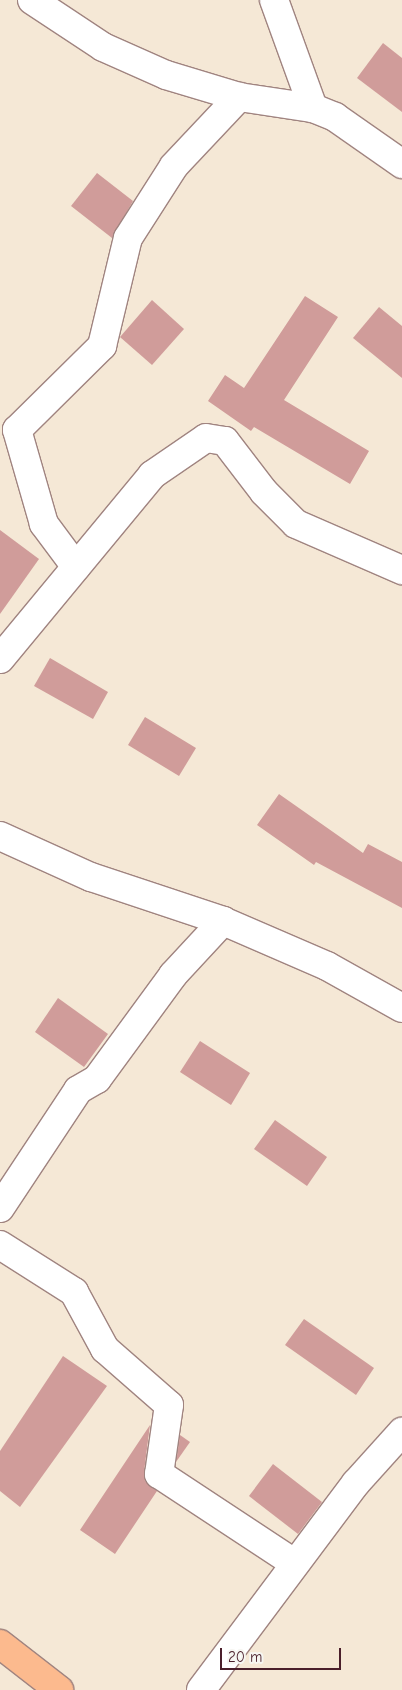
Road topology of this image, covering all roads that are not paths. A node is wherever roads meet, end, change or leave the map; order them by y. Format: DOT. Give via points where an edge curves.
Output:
graph roads {
  1 [pos="32,0"];
  2 [pos="274,0"];
  3 [pos="239,97"];
  4 [pos="313,108"];
  5 [pos="402,164"];
  6 [pos="76,567"];
  7 [pos="402,570"];
  8 [pos="0,660"];
  9 [pos="0,836"];
  10 [pos="223,921"];
  11 [pos="402,1008"];
  12 [pos="0,1208"];
  13 [pos="0,1245"];
  14 [pos="402,1432"];
  15 [pos="294,1563"];
  16 [pos="0,1644"];
  17 [pos="59,1690"];
  18 [pos="200,1690"];
  1 -- 3 [label="street" via="103,47 166,75"];
  2 -- 4 [label="street"];
  3 -- 4 [label="street"];
  3 -- 6 [label="street" via="174,166 128,238 102,346 18,430 44,524"];
  4 -- 5 [label="street" via="349,124"];
  6 -- 7 [label="street" via="152,475 190,447 216,437 224,441 264,492 296,524"];
  6 -- 8 [label="street"];
  9 -- 10 [label="street" via="91,877"];
  10 -- 11 [label="street" via="327,966"];
  10 -- 12 [label="street" via="173,975 98,1079 78,1090"];
  13 -- 15 [label="street" via="74,1292 105,1349 169,1404 159,1474"];
  14 -- 15 [label="street" via="388,1443"];
  15 -- 18 [label="street"];
  16 -- 17 [label="highway"];
}
